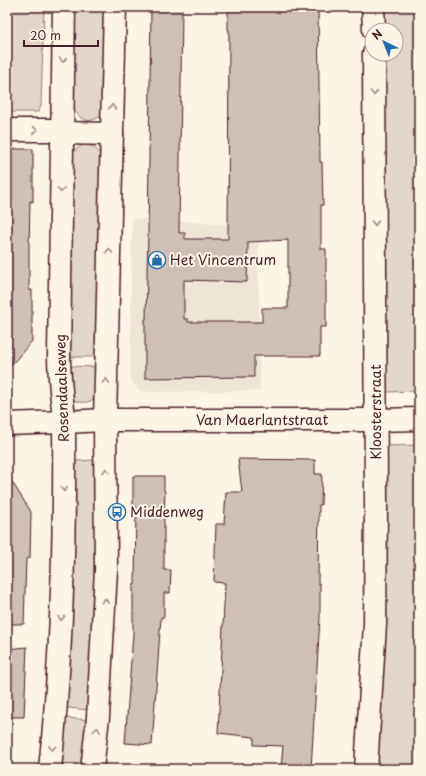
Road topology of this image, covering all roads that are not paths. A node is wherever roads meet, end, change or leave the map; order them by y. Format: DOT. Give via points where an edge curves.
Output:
graph roads {
  1 [pos="64,7"];
  2 [pos="115,7"];
  3 [pos="373,7"];
  4 [pos="374,22"];
  5 [pos="374,62"];
  6 [pos="7,130"];
  7 [pos="62,132"];
  8 [pos="112,134"];
  9 [pos="419,419"];
  10 [pos="106,420"];
  11 [pos="376,420"];
  12 [pos="64,422"];
  13 [pos="7,424"];
  14 [pos="50,769"];
  15 [pos="92,769"];
  16 [pos="366,769"];
  1 -- 7 [label="street, Rosendaalseweg, one-way"];
  8 -- 2 [label="street, one-way"];
  3 -- 4 [label="street"];
  5 -- 11 [label="street, Kloosterstraat, one-way"];
  6 -- 7 [label="street, one-way"];
  7 -- 8 [label="street"];
  7 -- 12 [label="street, Rosendaalseweg, one-way" via="59,354"];
  10 -- 8 [label="street, one-way"];
  9 -- 11 [label="street, Van Maerlantstraat"];
  10 -- 11 [label="street, Van Maerlantstraat"];
  10 -- 12 [label="street, Van Maerlantstraat"];
  15 -- 10 [label="street, one-way" via="98,717 106,570"];
  11 -- 16 [label="street, Kloosterstraat" via="375,624"];
  12 -- 13 [label="street"];
  12 -- 14 [label="street, Rosendaalseweg, one-way" via="60,640"];
}
